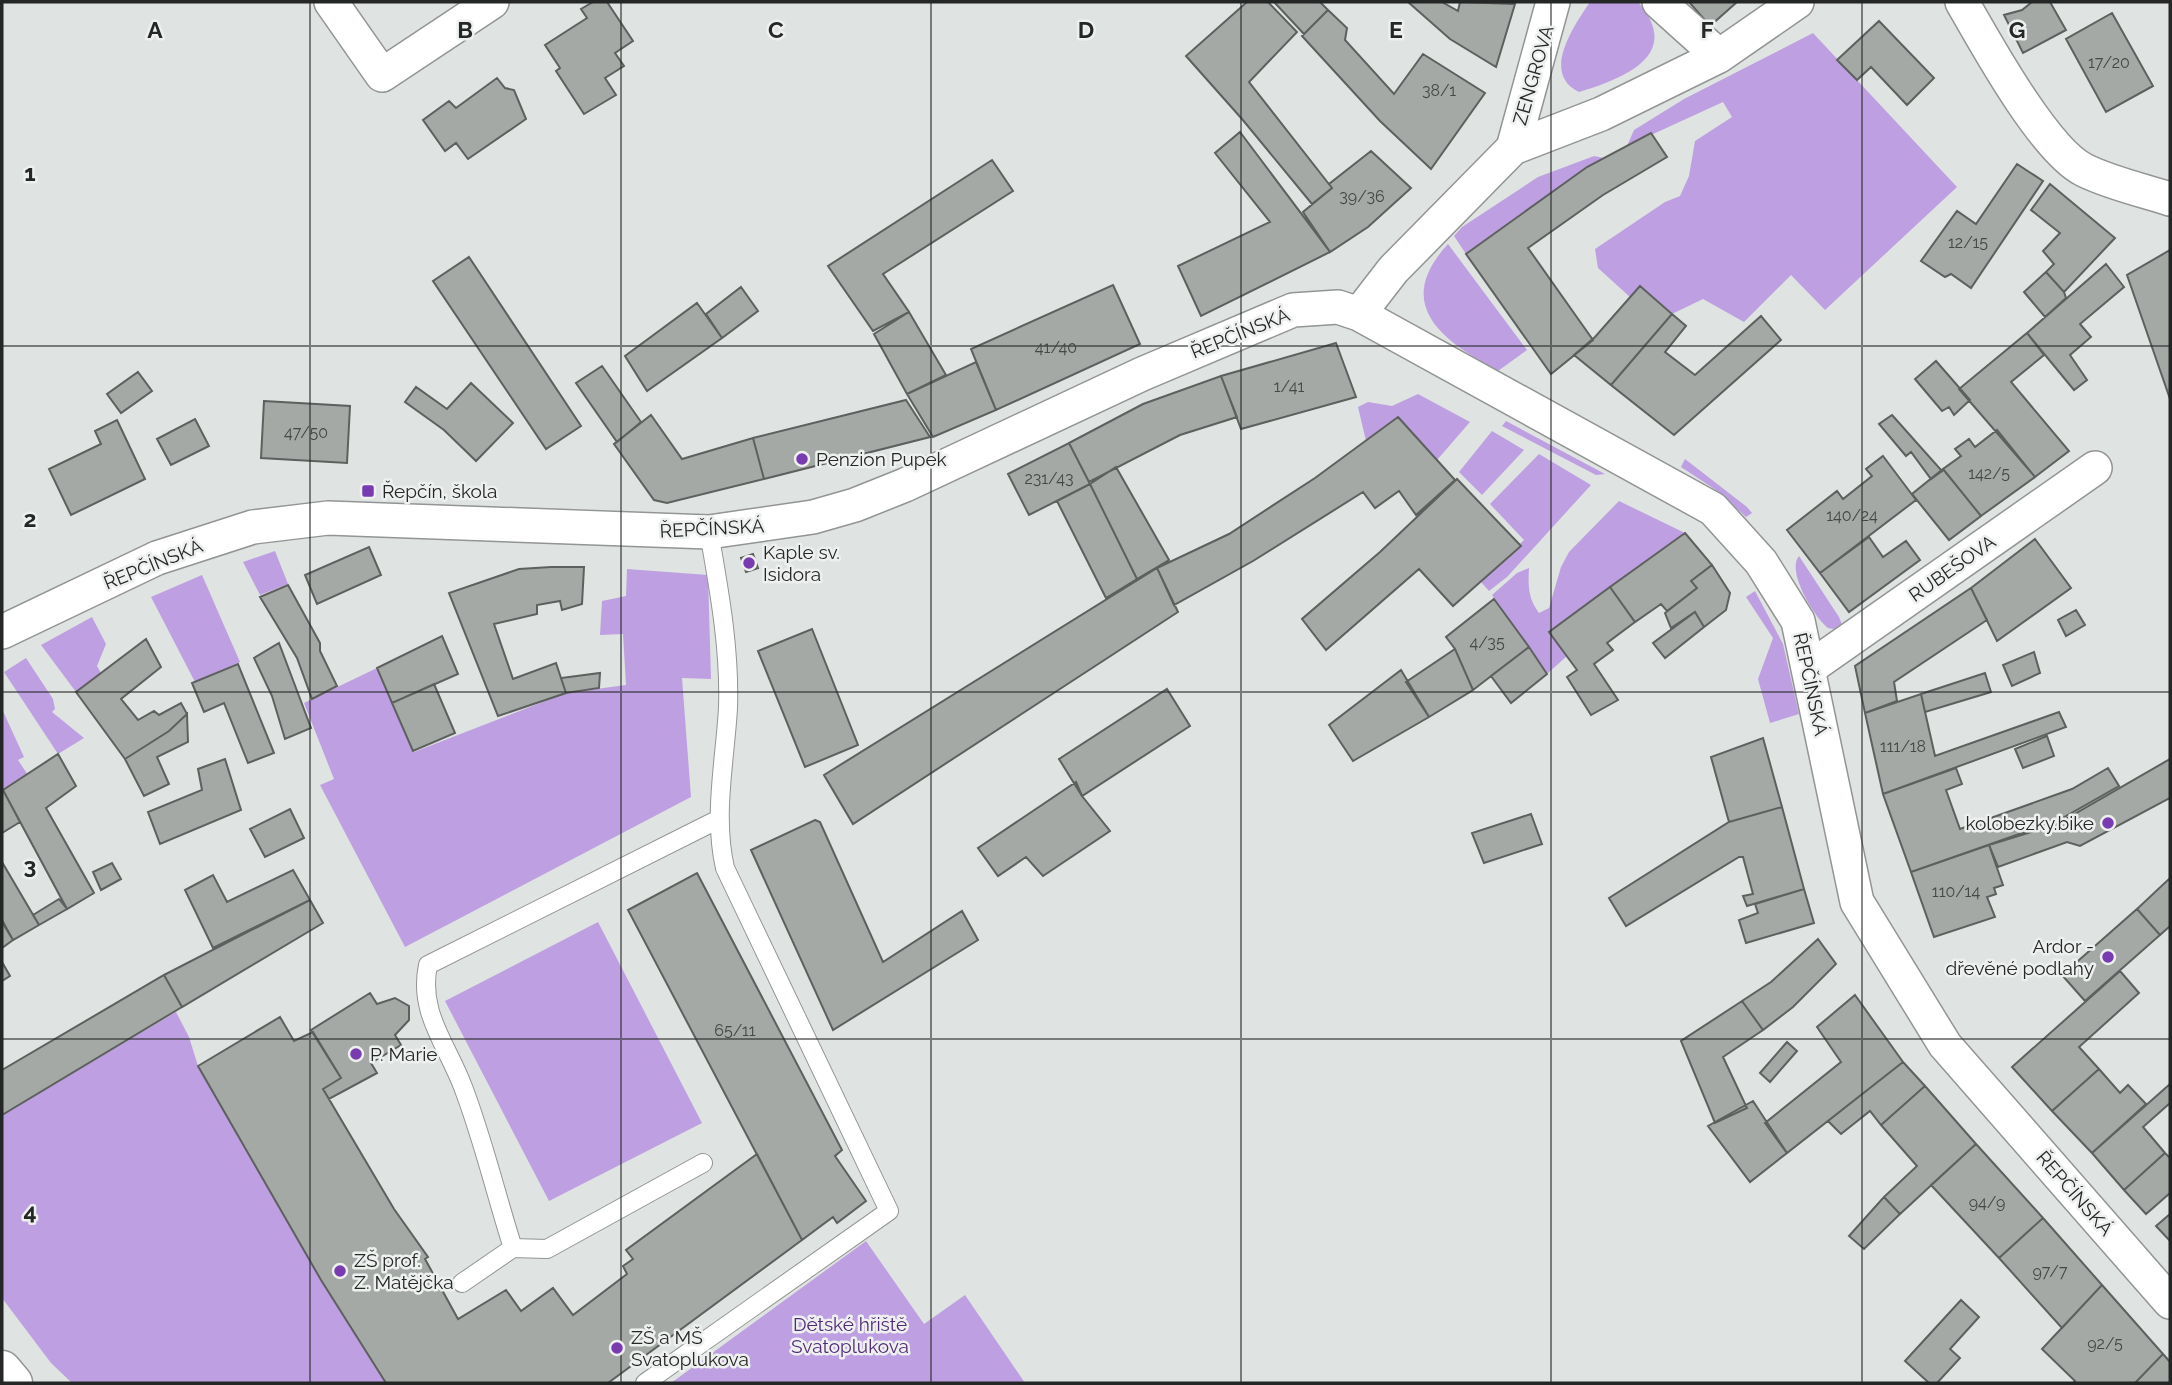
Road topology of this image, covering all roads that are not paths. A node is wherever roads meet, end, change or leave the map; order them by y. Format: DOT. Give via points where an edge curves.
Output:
graph roads {
  1 [pos="331,2"];
  2 [pos="492,2"];
  3 [pos="1553,2"];
  4 [pos="1659,2"];
  5 [pos="1797,2"];
  6 [pos="1962,2"];
  7 [pos="1719,56"];
  8 [pos="1513,148"];
  9 [pos="2170,199"];
  10 [pos="1359,314"];
  11 [pos="2095,468"];
  12 [pos="709,532"];
  13 [pos="2,632"];
  14 [pos="1808,668"];
  15 [pos="719,819"];
  16 [pos="703,1163"];
  17 [pos="513,1248"];
  18 [pos="462,1283"];
  19 [pos="2170,1302"];
  20 [pos="2,1370"];
  21 [pos="13,1383"];
  22 [pos="645,1383"];
  1 -- 2 [label="street" via="382,75"];
  3 -- 8 [label="street, ZENGROVA"];
  4 -- 7 [label="street"];
  5 -- 7 [label="street"];
  6 -- 9 [label="street" via="2001,71 2065,157 2084,170"];
  7 -- 8 [label="street" via="1601,114"];
  8 -- 10 [label="street" via="1393,270"];
  10 -- 12 [label="street, ŘEPČÍNSKÁ" via="1338,307 1293,310 855,505 787,522"];
  10 -- 14 [label="street, ŘEPČÍNSKÁ" via="1713,509 1761,562 1798,621"];
  11 -- 14 [label="street, RUBEŠOVA"];
  12 -- 13 [label="street, ŘEPČÍNSKÁ" via="328,518 253,527 156,558"];
  12 -- 15 [label="lane" via="728,664"];
  14 -- 19 [label="street, ŘEPČÍNSKÁ" via="1857,902 1945,1045"];
  15 -- 17 [label="lane" via="428,965 424,986 433,1021 463,1086"];
  15 -- 22 [label="lane" via="726,867 889,1211"];
  16 -- 17 [label="lane" via="547,1249"];
  17 -- 18 [label="lane"];
  20 -- 21 [label="main road"];
}
